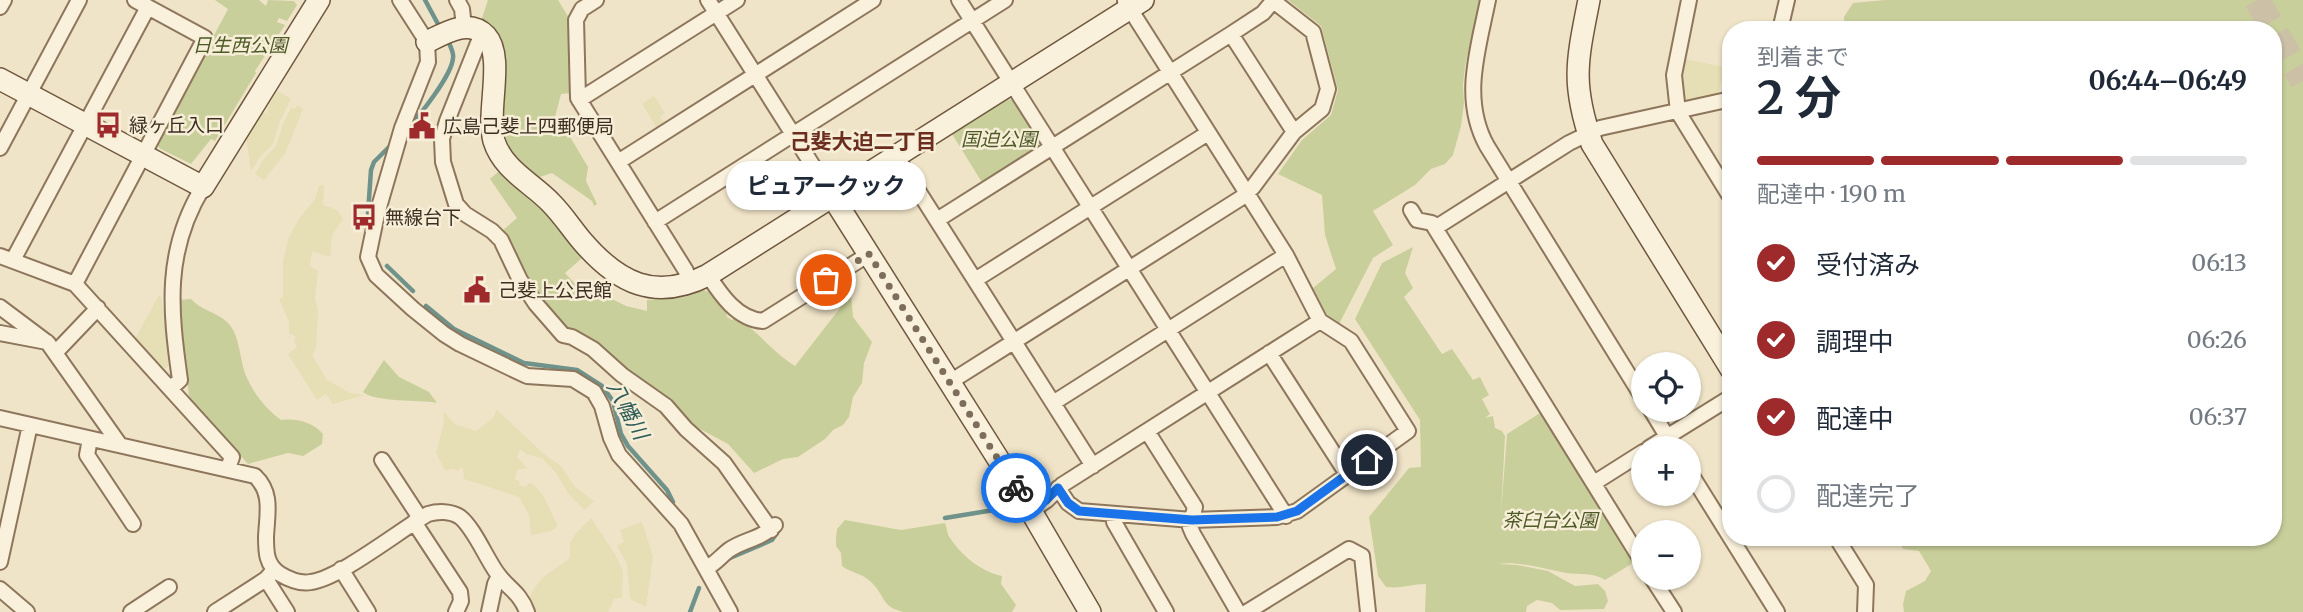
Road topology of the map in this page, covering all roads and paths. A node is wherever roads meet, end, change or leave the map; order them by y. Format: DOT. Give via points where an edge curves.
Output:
graph roads {
  1 [pos="4,0"];
  2 [pos="79,0"];
  3 [pos="319,0"];
  4 [pos="400,0"];
  5 [pos="457,0"];
  6 [pos="596,0"];
  7 [pos="708,0"];
  8 [pos="737,0"];
  9 [pos="873,0"];
  10 [pos="959,0"];
  11 [pos="1005,0"];
  12 [pos="1488,0"];
  13 [pos="1589,0"];
  14 [pos="1689,0"];
  15 [pos="1787,0"];
  16 [pos="1273,1"];
  17 [pos="1132,3"];
  18 [pos="141,4"];
  19 [pos="0,7"];
  20 [pos="716,13"];
  21 [pos="972,21"];
  22 [pos="1782,21"];
  23 [pos="473,30"];
  24 [pos="1231,34"];
  25 [pos="427,42"];
  26 [pos="755,74"];
  27 [pos="1170,74"];
  28 [pos="0,79"];
  29 [pos="1012,83"];
  30 [pos="28,94"];
  31 [pos="579,100"];
  32 [pos="1722,101"];
  33 [pos="1678,112"];
  34 [pos="85,124"];
  35 [pos="1294,132"];
  36 [pos="1208,133"];
  37 [pos="1589,133"];
  38 [pos="793,134"];
  39 [pos="1053,147"];
  40 [pos="0,148"];
  41 [pos="143,155"];
  42 [pos="896,156"];
  43 [pos="618,162"];
  44 [pos="1509,180"];
  45 [pos="1722,183"];
  46 [pos="203,187"];
  47 [pos="1246,193"];
  48 [pos="832,196"];
  49 [pos="1091,207"];
  50 [pos="1411,210"];
  51 [pos="937,220"];
  52 [pos="655,222"];
  53 [pos="1435,228"];
  54 [pos="869,254"];
  55 [pos="1286,255"];
  56 [pos="7,258"];
  57 [pos="1130,269"];
  58 [pos="698,279"];
  59 [pos="975,280"];
  60 [pos="75,284"];
  61 [pos="0,307"];
  62 [pos="98,308"];
  63 [pos="1320,321"];
  64 [pos="1169,330"];
  65 [pos="0,333"];
  66 [pos="1014,341"];
  67 [pos="52,347"];
  68 [pos="1269,354"];
  69 [pos="1722,354"];
  70 [pos="1631,378"];
  71 [pos="950,382"];
  72 [pos="171,388"];
  73 [pos="1208,392"];
  74 [pos="1053,403"];
  75 [pos="1722,404"];
  76 [pos="0,418"];
  77 [pos="30,425"];
  78 [pos="1147,431"];
  79 [pos="1679,436"];
  80 [pos="90,439"];
  81 [pos="120,446"];
  82 [pos="382,460"];
  83 [pos="1631,460"];
  84 [pos="1093,466"];
  85 [pos="228,468"];
  86 [pos="1347,474"];
  87 [pos="1594,483"];
  88 [pos="1058,488"];
  89 [pos="1701,490"];
  90 [pos="6,505"];
  91 [pos="1031,511"];
  92 [pos="1114,514"];
  93 [pos="1286,516"];
  94 [pos="417,520"];
  95 [pos="1192,520"];
  96 [pos="133,524"];
  97 [pos="1722,524"];
  98 [pos="1631,543"];
  99 [pos="1736,546"];
  100 [pos="1842,546"];
  101 [pos="0,562"];
  102 [pos="707,568"];
  103 [pos="341,569"];
  104 [pos="270,575"];
  105 [pos="499,576"];
  106 [pos="169,587"];
  107 [pos="0,589"];
  108 [pos="1660,590"];
  109 [pos="27,612"];
  110 [pos="131,612"];
  111 [pos="215,612"];
  112 [pos="287,612"];
  113 [pos="368,612"];
  114 [pos="456,612"];
  115 [pos="489,612"];
  116 [pos="527,612"];
  117 [pos="730,612"];
  118 [pos="1090,612"];
  119 [pos="1166,612"];
  120 [pos="1238,612"];
  121 [pos="1247,612"];
  122 [pos="1368,612"];
  123 [pos="1674,612"];
  124 [pos="1777,612"];
  125 [pos="1865,612"];
  1 -- 19 [label="street"];
  2 -- 30 [label="street"];
  3 -- 46 [label="street"];
  4 -- 25 [label="street"];
  5 -- 23 [label="street"];
  6 -- 31 [label="street" via="582,9 576,20"];
  7 -- 20 [label="street"];
  8 -- 20 [label="street"];
  9 -- 26 [label="street"];
  10 -- 21 [label="street"];
  11 -- 21 [label="street"];
  12 -- 44 [label="street" via="1472,77 1473,102 1482,137"];
  13 -- 37 [label="street" via="1577,72"];
  14 -- 33 [label="street" via="1674,75"];
  15 -- 22 [label="street"];
  16 -- 24 [label="street"];
  16 -- 35 [label="street" via="1313,32 1328,89 1322,108"];
  17 -- 27 [label="street"];
  17 -- 29 [label="street"];
  18 -- 34 [label="street"];
  18 -- 41 [label="street" via="205,38"];
  20 -- 26 [label="street"];
  20 -- 31 [label="street"];
  21 -- 29 [label="street"];
  21 -- 38 [label="street"];
  23 -- 25 [label="street" via="449,31"];
  23 -- 58 [label="street" via="491,44 491,118 506,163 552,204 594,254 624,278 648,288"];
  23 -- 102 [label="street" via="442,139 443,162 456,204 501,240 520,280 563,335 593,349 666,406 724,463 774,527 760,538 730,549"];
  24 -- 27 [label="street"];
  24 -- 35 [label="street"];
  25 -- 102 [label="street" via="426,68 402,128 369,249 376,275 460,344 527,376 573,379 588,386 598,398 624,461 681,524"];
  26 -- 38 [label="street"];
  26 -- 43 [label="street"];
  27 -- 36 [label="street"];
  27 -- 39 [label="street"];
  28 -- 30 [label="street"];
  29 -- 39 [label="street"];
  29 -- 42 [label="street"];
  30 -- 34 [label="street"];
  30 -- 40 [label="street"];
  31 -- 43 [label="street"];
  32 -- 33 [label="street"];
  33 -- 37 [label="street"];
  33 -- 45 [label="street"];
  34 -- 41 [label="street"];
  34 -- 56 [label="street"];
  35 -- 47 [label="street"];
  36 -- 47 [label="street"];
  36 -- 49 [label="street"];
  37 -- 44 [label="street"];
  37 -- 69 [label="street"];
  38 -- 48 [label="street"];
  38 -- 52 [label="street"];
  39 -- 49 [label="street"];
  39 -- 51 [label="street"];
  41 -- 46 [label="street"];
  41 -- 60 [label="street"];
  42 -- 48 [label="street"];
  42 -- 51 [label="street"];
  43 -- 52 [label="street"];
  44 -- 53 [label="street"];
  44 -- 70 [label="street"];
  46 -- 72 [label="street" via="185,222 173,269 180,380"];
  47 -- 55 [label="street"];
  47 -- 57 [label="street"];
  48 -- 54 [label="street"];
  48 -- 58 [label="street"];
  49 -- 57 [label="street"];
  49 -- 59 [label="street"];
  50 -- 53 [label="street" via="1417,220"];
  51 -- 59 [label="street"];
  52 -- 58 [label="street" via="686,271"];
  53 -- 87 [label="street"];
  54 -- 58 [label="street" via="763,320 753,320"];
  54 -- 71 [label="street"];
  55 -- 63 [label="street"];
  55 -- 64 [label="street"];
  56 -- 60 [label="street"];
  57 -- 64 [label="street"];
  57 -- 66 [label="street"];
  59 -- 66 [label="street"];
  60 -- 62 [label="street"];
  61 -- 67 [label="street"];
  62 -- 67 [label="street"];
  62 -- 72 [label="street"];
  63 -- 68 [label="street"];
  63 -- 86 [label="street" via="1352,341 1408,431"];
  64 -- 73 [label="street"];
  64 -- 74 [label="street"];
  65 -- 67 [label="street"];
  66 -- 71 [label="street"];
  66 -- 74 [label="street"];
  67 -- 81 [label="street"];
  68 -- 73 [label="street"];
  68 -- 86 [label="street"];
  71 -- 91 [label="street"];
  72 -- 85 [label="street" via="232,457"];
  73 -- 78 [label="street"];
  73 -- 93 [label="street"];
  74 -- 84 [label="street"];
  75 -- 79 [label="street"];
  76 -- 77 [label="street"];
  77 -- 80 [label="street"];
  77 -- 90 [label="street"];
  78 -- 84 [label="street"];
  78 -- 95 [label="street" via="1195,507"];
  80 -- 81 [label="street"];
  80 -- 96 [label="street" via="87,455"];
  81 -- 85 [label="street"];
  82 -- 94 [label="street"];
  83 -- 87 [label="street"];
  84 -- 88 [label="street"];
  85 -- 104 [label="street" via="254,476 265,489"];
  86 -- 93 [label="street"];
  87 -- 98 [label="street"];
  88 -- 91 [label="street"];
  88 -- 92 [label="street" via="1075,509"];
  89 -- 97 [label="street"];
  90 -- 101 [label="street"];
  91 -- 118 [label="street"];
  92 -- 95 [label="street"];
  92 -- 119 [label="street" via="1114,522"];
  93 -- 95 [label="street"];
  94 -- 103 [label="street"];
  94 -- 105 [label="street" via="436,512 460,517"];
  94 -- 114 [label="street" via="460,592"];
  95 -- 120 [label="street" via="1193,534"];
  99 -- 124 [label="street"];
  100 -- 125 [label="street" via="1866,585"];
  102 -- 117 [label="street"];
  103 -- 104 [label="street" via="307,583"];
  103 -- 113 [label="street"];
  104 -- 111 [label="street"];
  104 -- 112 [label="street"];
  105 -- 115 [label="street"];
  105 -- 116 [label="street" via="518,594"];
  106 -- 110 [label="street"];
  107 -- 109 [label="street"];
  108 -- 123 [label="street"];
  121 -- 122 [label="street" via="1349,549 1363,556"];
}
